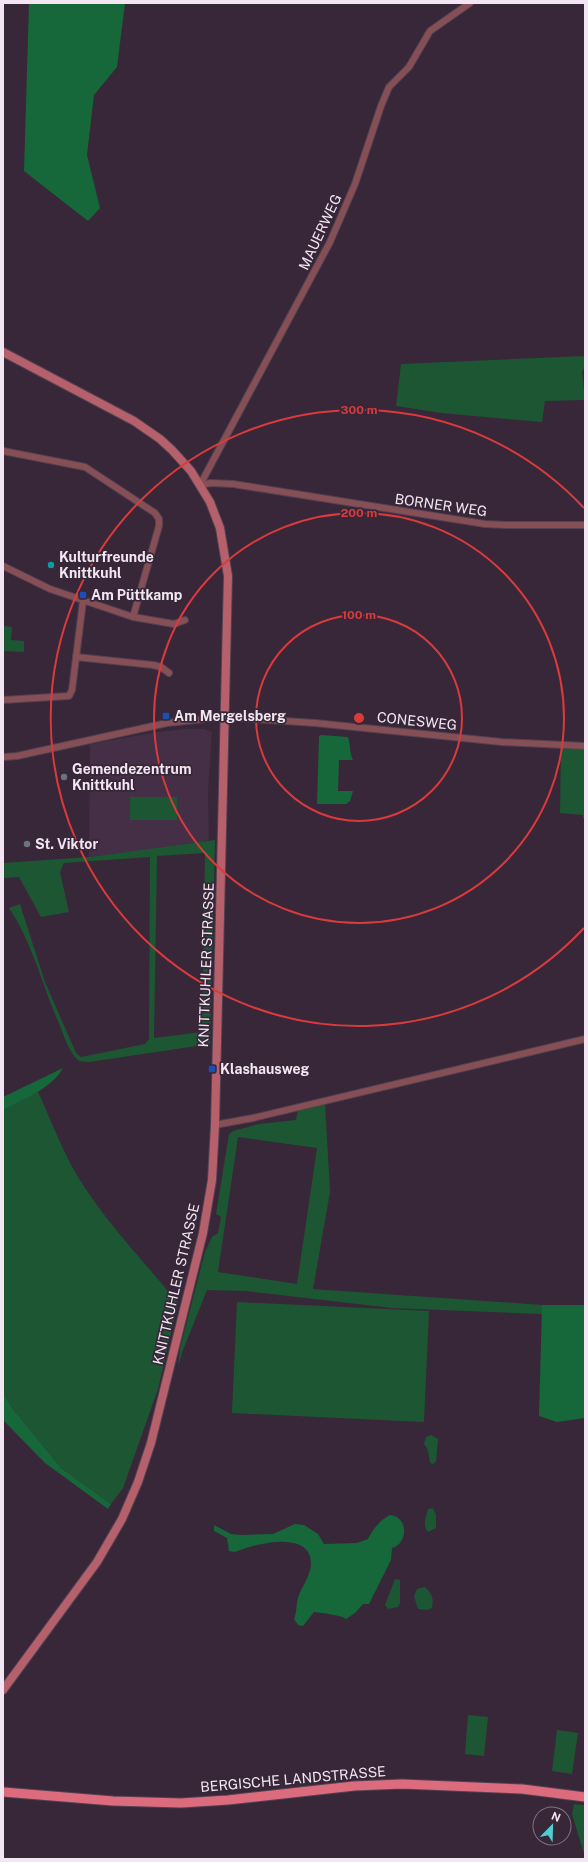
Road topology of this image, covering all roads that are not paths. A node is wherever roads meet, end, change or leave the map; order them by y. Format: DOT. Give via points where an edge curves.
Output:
graph roads {
  1 [pos="470,3"];
  2 [pos="3,352"];
  3 [pos="3,452"];
  4 [pos="200,485"];
  5 [pos="585,525"];
  6 [pos="3,566"];
  7 [pos="83,601"];
  8 [pos="133,617"];
  9 [pos="185,620"];
  10 [pos="76,657"];
  11 [pos="169,673"];
  12 [pos="3,700"];
  13 [pos="224,717"];
  14 [pos="585,746"];
  15 [pos="3,757"];
  16 [pos="585,1039"];
  17 [pos="215,1125"];
  18 [pos="3,1690"];
  19 [pos="3,1792"];
  20 [pos="585,1797"];
  1 -- 4 [label="street, MAUERWEG" via="430,31 409,67 389,87 355,184 330,242"];
  2 -- 4 [label="street, KNITTKUHLER STRASSE" via="119,412 148,430 172,450"];
  3 -- 8 [label="street" via="85,467 157,516 159,526"];
  4 -- 5 [label="street, BORNER WEG" via="233,484 485,524"];
  4 -- 13 [label="street, KNITTKUHLER STRASSE" via="220,528 228,576"];
  6 -- 7 [label="street"];
  7 -- 8 [label="street"];
  7 -- 10 [label="street"];
  8 -- 9 [label="street" via="174,624"];
  10 -- 11 [label="street" via="153,665"];
  10 -- 12 [label="street" via="69,696"];
  13 -- 14 [label="street, CONESWEG" via="315,723 502,742"];
  13 -- 15 [label="street" via="167,723 18,756"];
  13 -- 17 [label="street, KNITTKUHLER STRASSE"];
  16 -- 17 [label="street"];
  17 -- 18 [label="street, KNITTKUHLER STRASSE" via="212,1180 203,1234 151,1443 138,1482 122,1518 96,1562"];
  19 -- 20 [label="main road, BERGISCHE LANDSTRASSE" via="114,1801 181,1803 375,1784 402,1784 514,1788"];
}
